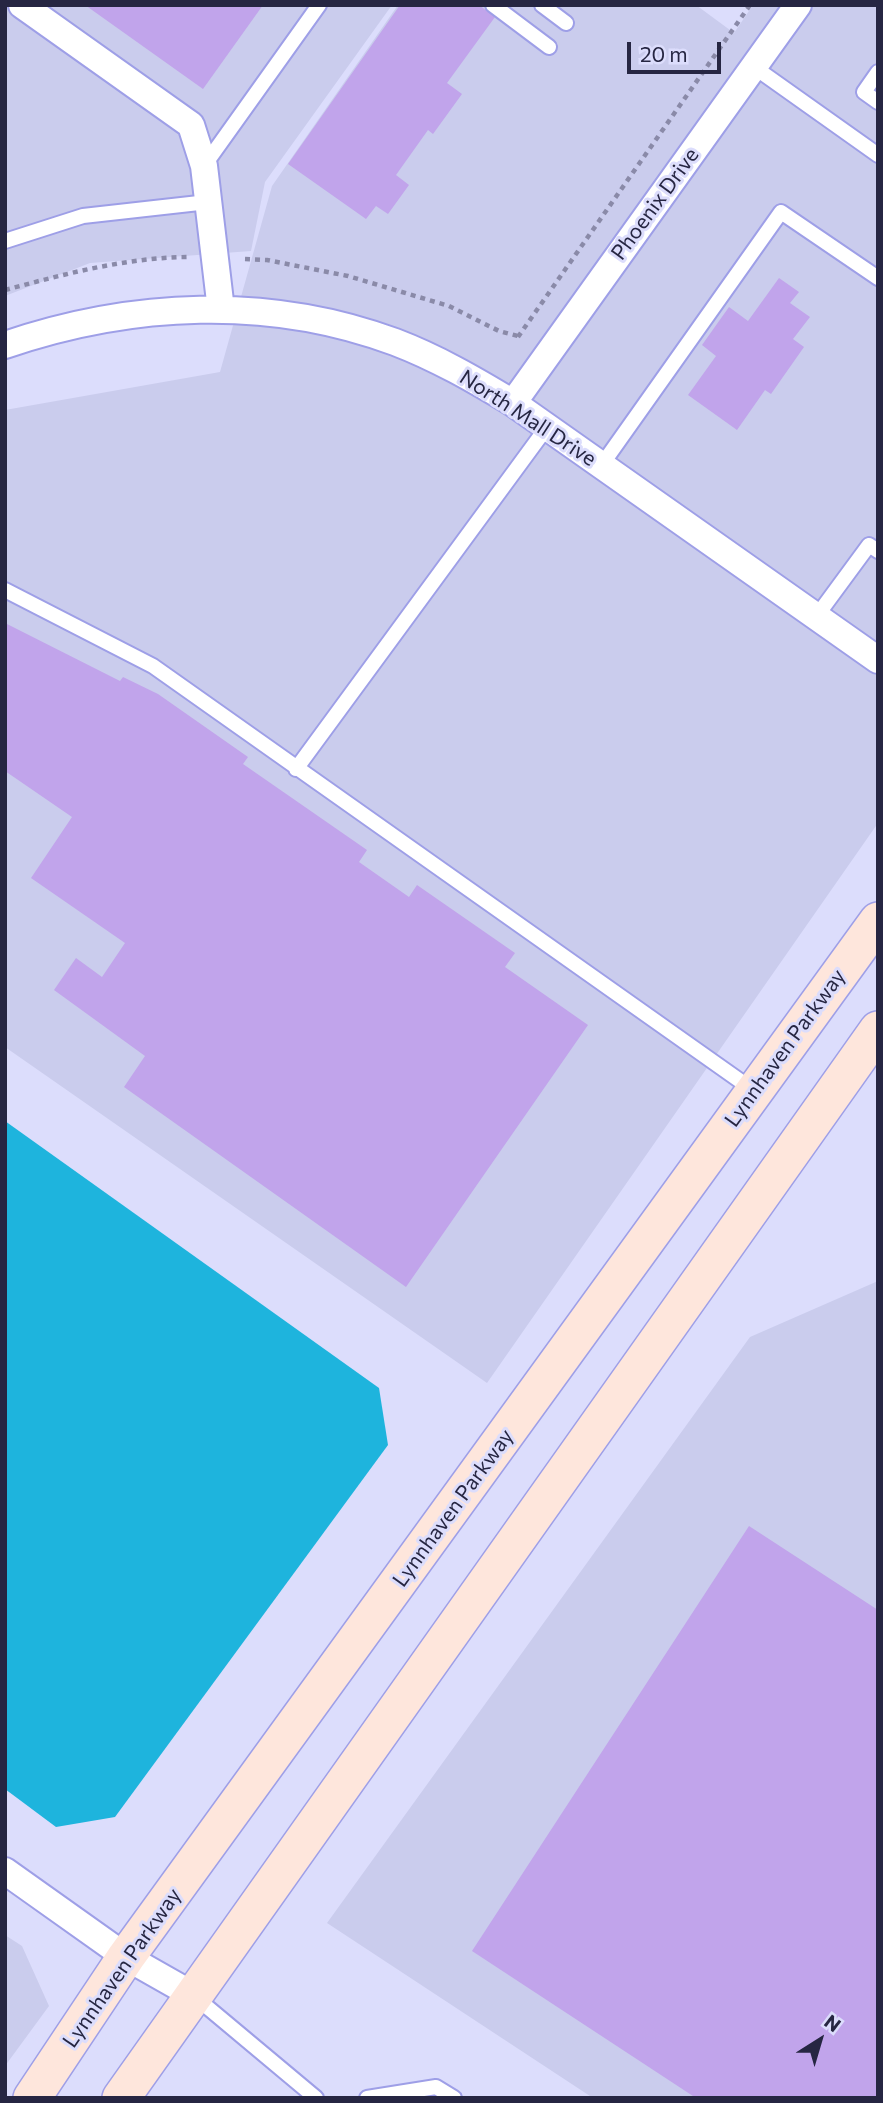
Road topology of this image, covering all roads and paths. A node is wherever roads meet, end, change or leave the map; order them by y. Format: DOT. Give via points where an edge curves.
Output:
graph roads {
  1 [pos="22,5"];
  2 [pos="319,5"];
  3 [pos="493,5"];
  4 [pos="542,5"];
  5 [pos="750,5"];
  6 [pos="798,5"];
  7 [pos="566,23"];
  8 [pos="549,47"];
  9 [pos="754,67"];
  10 [pos="878,72"];
  11 [pos="878,102"];
  12 [pos="878,155"];
  13 [pos="204,166"];
  14 [pos="208,202"];
  15 [pos="5,241"];
  16 [pos="215,257"];
  17 [pos="878,278"];
  18 [pos="5,290"];
  19 [pos="221,310"];
  20 [pos="518,335"];
  21 [pos="5,345"];
  22 [pos="517,349"];
  23 [pos="513,403"];
  24 [pos="547,427"];
  25 [pos="601,466"];
  26 [pos="878,551"];
  27 [pos="5,590"];
  28 [pos="816,617"];
  29 [pos="878,660"];
  30 [pos="296,769"];
  31 [pos="878,921"];
  32 [pos="878,1030"];
  33 [pos="755,1091"];
  34 [pos="5,1871"];
  35 [pos="127,1958"];
  36 [pos="193,1995"];
  37 [pos="32,2098"];
  38 [pos="121,2098"];
  39 [pos="316,2098"];
  40 [pos="367,2098"];
  41 [pos="454,2098"];
  1 -- 13 [label="street" via="191,125"];
  2 -- 13 [label="lane"];
  3 -- 8 [label="lane"];
  4 -- 7 [label="lane"];
  5 -- 20 [label="path"];
  6 -- 9 [label="street, Phoenix Drive"];
  9 -- 12 [label="lane"];
  9 -- 23 [label="street, Phoenix Drive"];
  10 -- 11 [label="lane" via="864,92"];
  13 -- 14 [label="street"];
  14 -- 15 [label="lane" via="83,216"];
  14 -- 16 [label="street"];
  16 -- 18 [label="path" via="156,258 93,267"];
  16 -- 19 [label="street"];
  16 -- 20 [label="path" via="267,260 348,276 449,306 499,331"];
  17 -- 25 [label="lane" via="781,212"];
  19 -- 21 [label="street, North Mall Drive" via="114,316"];
  19 -- 23 [label="street, North Mall Drive" via="282,315 394,342 453,368"];
  20 -- 22 [label="path"];
  23 -- 24 [label="street, North Mall Drive"];
  24 -- 25 [label="street, North Mall Drive"];
  24 -- 30 [label="lane"];
  25 -- 28 [label="street, North Mall Drive"];
  26 -- 28 [label="lane" via="869,545"];
  27 -- 30 [label="lane" via="153,666"];
  28 -- 29 [label="street, North Mall Drive"];
  30 -- 33 [label="lane"];
  31 -- 33 [label="main road, Lynnhaven Parkway"];
  32 -- 36 [label="main road"];
  33 -- 35 [label="main road, Lynnhaven Parkway"];
  34 -- 35 [label="street"];
  35 -- 36 [label="street"];
  35 -- 37 [label="main road, Lynnhaven Parkway"];
  36 -- 38 [label="main road"];
  36 -- 39 [label="lane"];
  40 -- 41 [label="lane" via="436,2087"];
}
